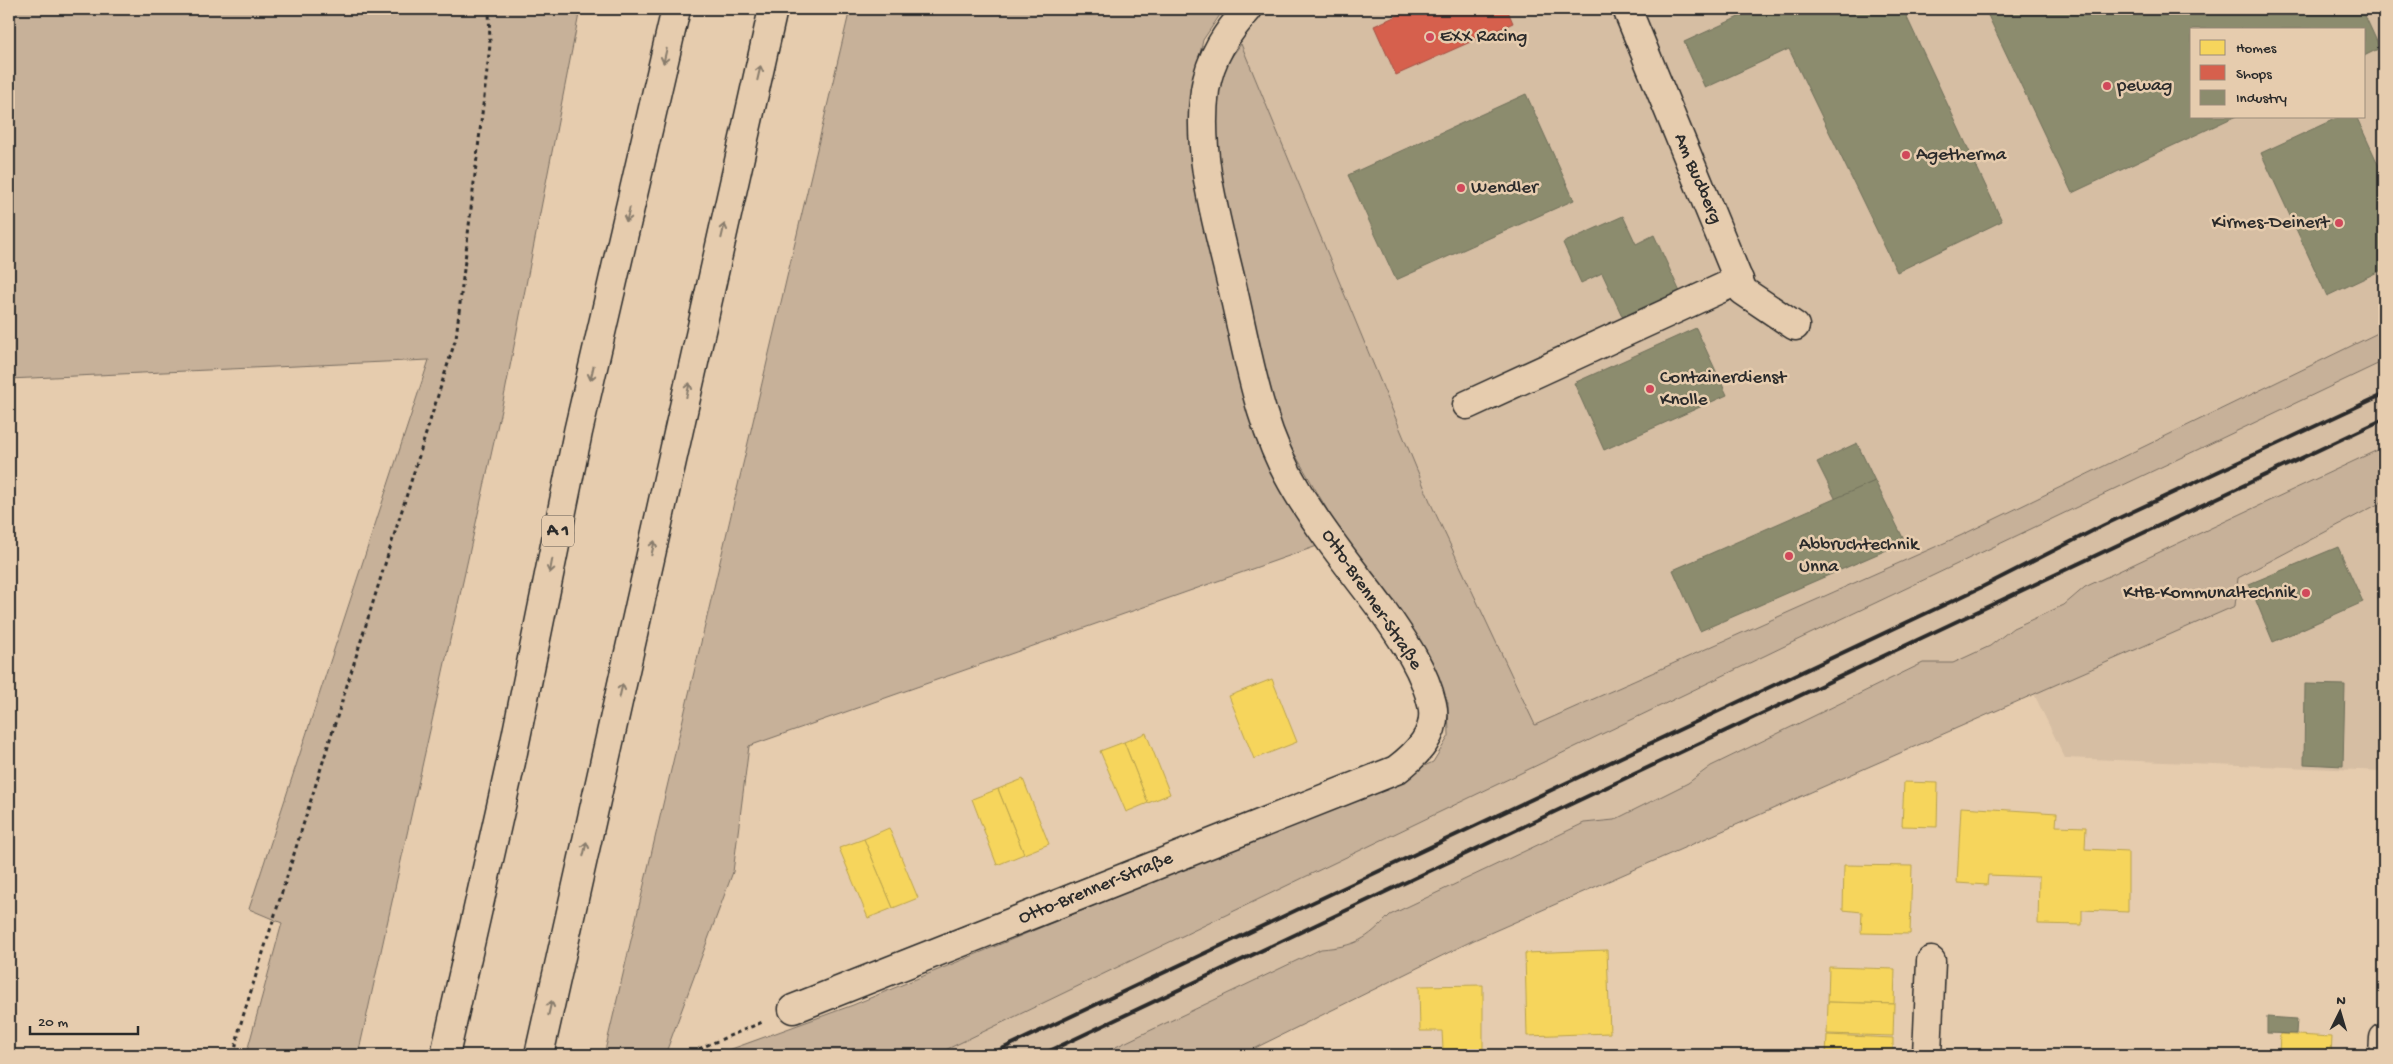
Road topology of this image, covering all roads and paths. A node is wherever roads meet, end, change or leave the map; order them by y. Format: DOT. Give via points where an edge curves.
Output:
graph roads {
  1 [pos="489,9"];
  2 [pos="676,9"];
  3 [pos="773,9"];
  4 [pos="1248,9"];
  5 [pos="1627,9"];
  6 [pos="1739,280"];
  7 [pos="1796,326"];
  8 [pos="1467,405"];
  9 [pos="1931,961"];
  10 [pos="793,1009"];
  11 [pos="2384,1038"];
  12 [pos="234,1055"];
  13 [pos="445,1055"];
  14 [pos="539,1055"];
  15 [pos="684,1055"];
  16 [pos="1927,1055"];
  17 [pos="2383,1055"];
  1 -- 12 [label="path" via="490,45 456,338 242,1016"];
  2 -- 13 [label="main road, A 1, one-way" via="578,432 511,762"];
  14 -- 3 [label="main road, one-way"];
  4 -- 10 [label="main road, Otto-Brenner-Straße" via="1228,32 1216,54 1205,88 1203,127 1208,181 1262,414 1276,453 1297,492 1408,647 1425,680 1433,706 1426,740 1414,757 1396,770"];
  5 -- 6 [label="main road, Am Budberg"];
  6 -- 7 [label="main road, Am Budberg" via="1744,290"];
  6 -- 8 [label="main road"];
  9 -- 16 [label="main road"];
  10 -- 15 [label="path"];
  11 -- 17 [label="main road"];
}
